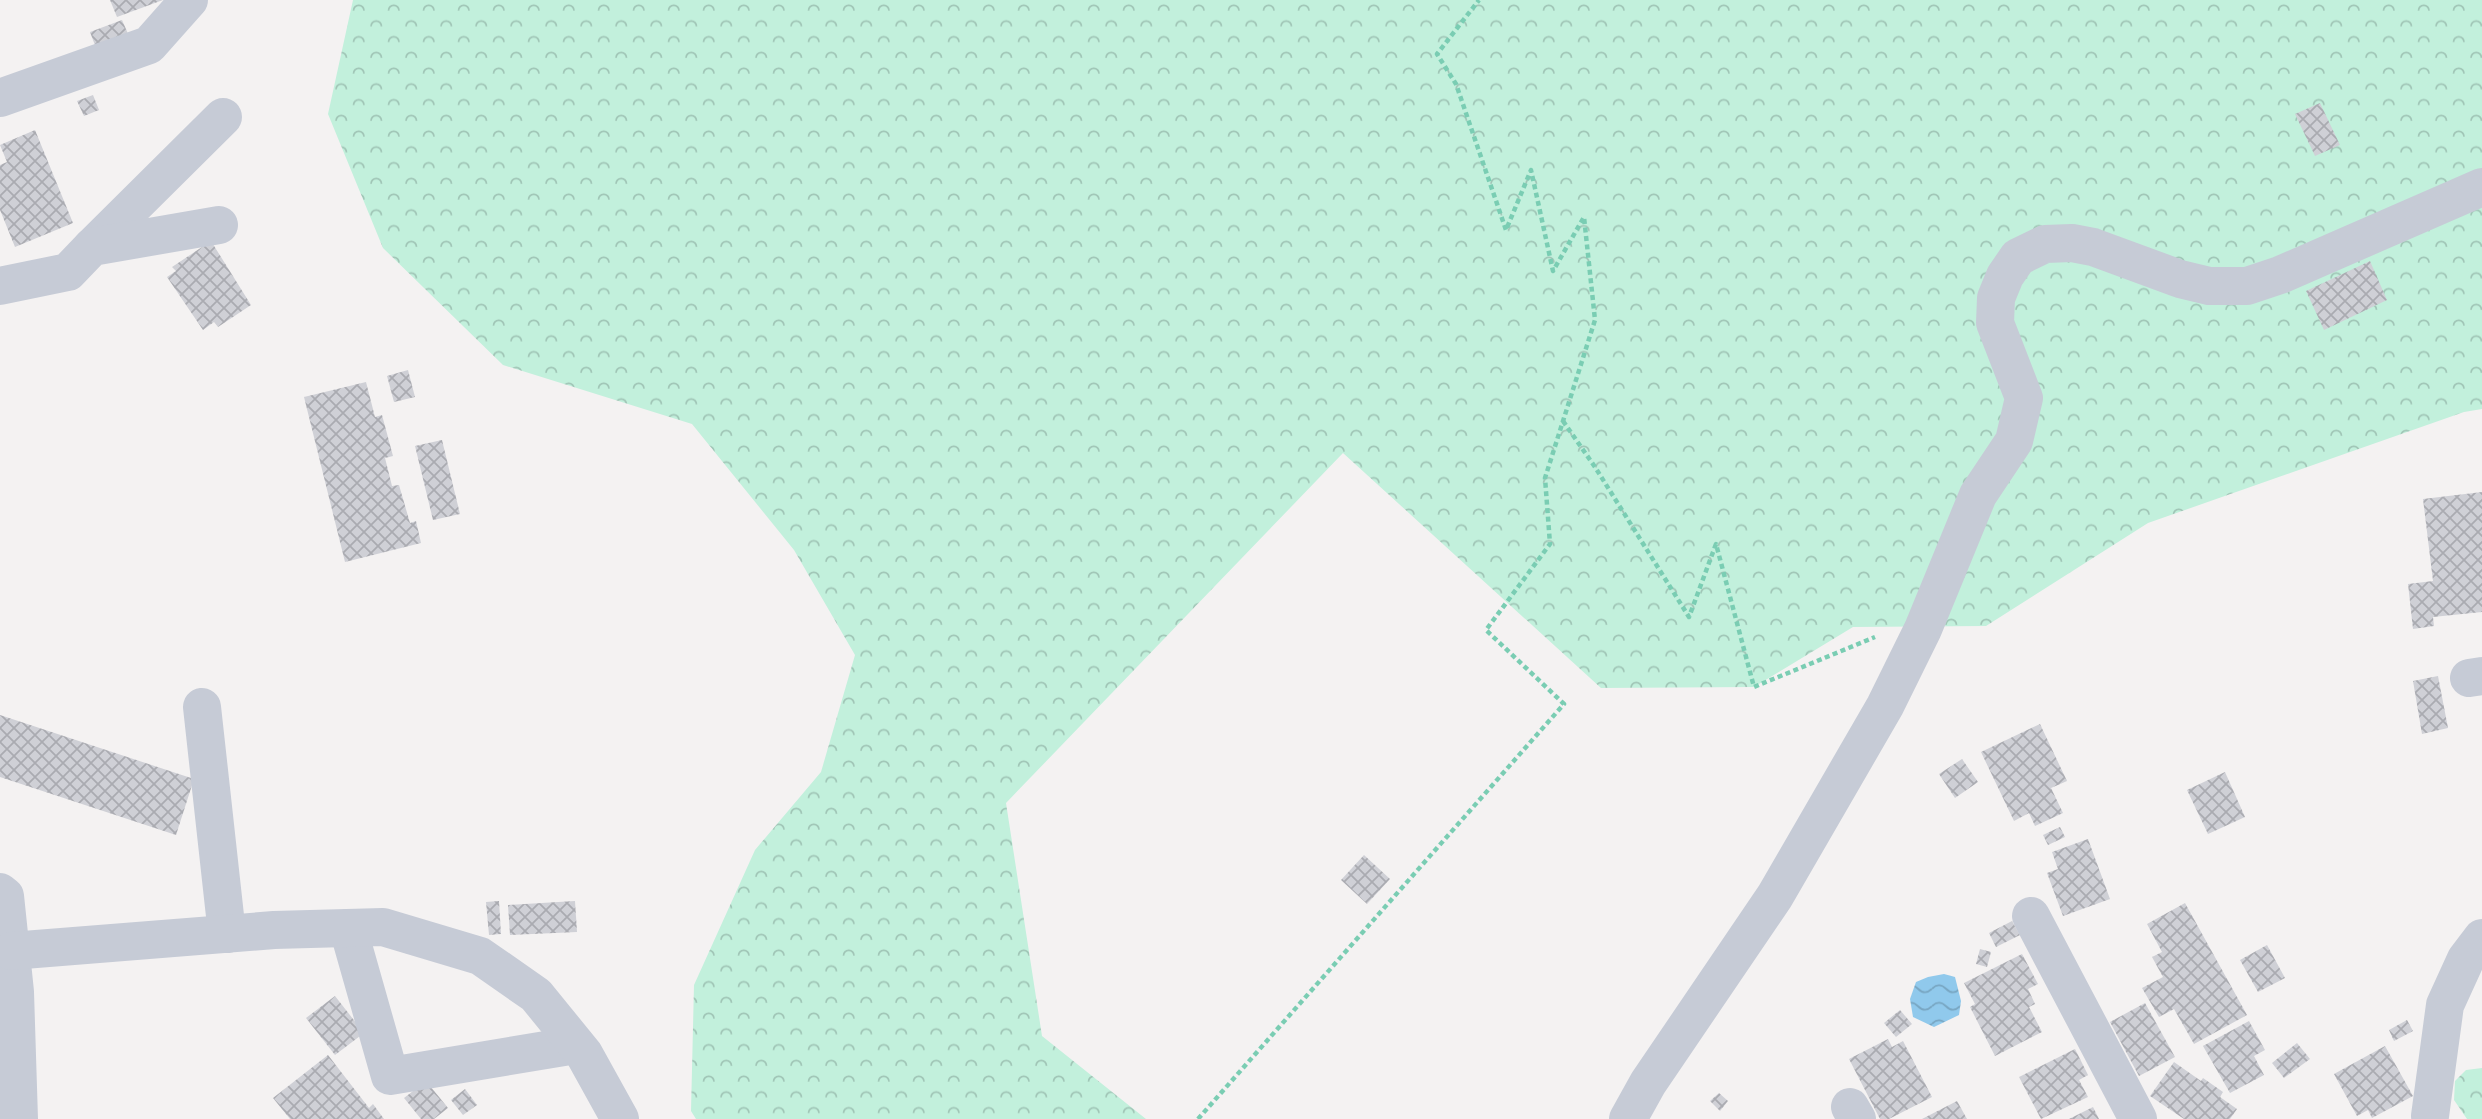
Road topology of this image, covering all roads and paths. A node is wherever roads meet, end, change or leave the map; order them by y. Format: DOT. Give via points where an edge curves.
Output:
graph roads {
  1 [pos="189,0"];
  2 [pos="1479,0"];
  3 [pos="0,98"];
  4 [pos="223,117"];
  5 [pos="2482,187"];
  6 [pos="219,225"];
  7 [pos="92,247"];
  8 [pos="0,285"];
  9 [pos="1563,421"];
  10 [pos="1886,632"];
  11 [pos="202,707"];
  12 [pos="0,892"];
  13 [pos="2031,916"];
  14 [pos="348,928"];
  15 [pos="227,934"];
  16 [pos="2482,938"];
  17 [pos="11,951"];
  18 [pos="576,1045"];
  19 [pos="2428,1118"];
  20 [pos="19,1119"];
  21 [pos="620,1119"];
  22 [pos="1198,1119"];
  23 [pos="1628,1119"];
  24 [pos="2138,1119"];
  1 -- 3 [label="street" via="149,45"];
  2 -- 9 [label="path" via="1437,54 1455,84 1506,230 1531,170 1553,271 1584,217 1595,320"];
  4 -- 7 [label="street"];
  5 -- 23 [label="street" via="2247,286 2209,286 2180,279 2072,243 2045,244 2018,257 1996,298 1995,323 2024,398 2014,441 1978,495 1923,629 1885,706 1775,896"];
  6 -- 7 [label="street"];
  7 -- 8 [label="street" via="68,272"];
  9 -- 10 [label="path" via="1689,617 1716,544 1754,687"];
  9 -- 22 [label="path" via="1545,478 1550,544 1486,630 1564,704"];
  11 -- 15 [label="street"];
  12 -- 17 [label="street" via="5,896"];
  13 -- 24 [label="street"];
  14 -- 15 [label="street"];
  14 -- 18 [label="street" via="383,928 480,956 536,995"];
  14 -- 18 [label="street" via="390,1076"];
  15 -- 17 [label="street"];
  16 -- 19 [label="street" via="2466,959 2445,1005"];
  17 -- 20 [label="street"];
  18 -- 21 [label="street"];
}
